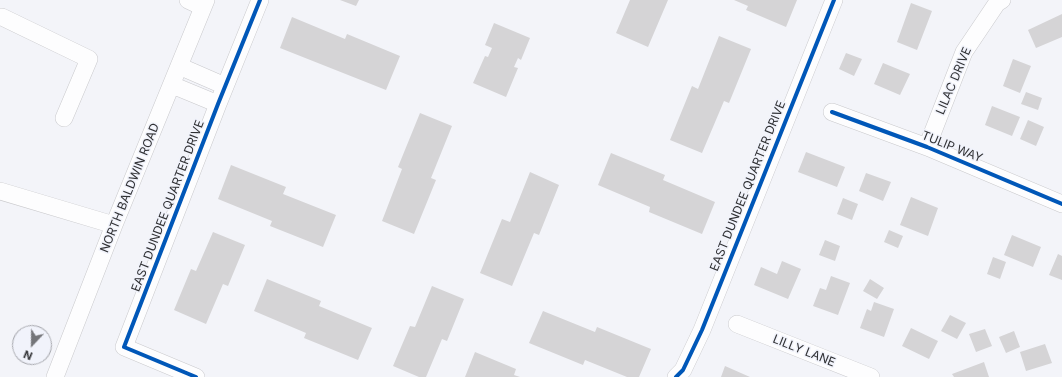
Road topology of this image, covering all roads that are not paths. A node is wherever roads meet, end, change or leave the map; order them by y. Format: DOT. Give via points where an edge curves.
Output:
graph roads {
  1 [pos="260,0"];
  2 [pos="834,0"];
  3 [pos="1002,0"];
  4 [pos="199,2"];
  5 [pos="0,17"];
  6 [pos="179,66"];
  7 [pos="172,85"];
  8 [pos="225,86"];
  9 [pos="218,104"];
  10 [pos="832,112"];
  11 [pos="64,118"];
  12 [pos="927,147"];
  13 [pos="0,191"];
  14 [pos="1062,204"];
  15 [pos="114,225"];
  16 [pos="737,324"];
  17 [pos="55,377"];
  18 [pos="196,377"];
  19 [pos="676,377"];
  20 [pos="871,377"];
  1 -- 8 [label="street, EAST DUNDEE QUARTER DRIVE"];
  2 -- 19 [label="street, EAST DUNDEE QUARTER DRIVE" via="702,330 683,370"];
  3 -- 12 [label="street, LILAC DRIVE" via="997,3 964,52"];
  4 -- 6 [label="street, NORTH BALDWIN ROAD"];
  5 -- 11 [label="street" via="89,59"];
  6 -- 7 [label="street, NORTH BALDWIN ROAD"];
  6 -- 8 [label="street"];
  7 -- 9 [label="street"];
  7 -- 15 [label="street, NORTH BALDWIN ROAD"];
  8 -- 9 [label="street, EAST DUNDEE QUARTER DRIVE"];
  9 -- 18 [label="street, EAST DUNDEE QUARTER DRIVE" via="124,347"];
  10 -- 12 [label="street, TULIP WAY"];
  12 -- 14 [label="street, TULIP WAY"];
  13 -- 15 [label="street"];
  15 -- 17 [label="street, NORTH BALDWIN ROAD"];
  16 -- 20 [label="street, LILLY LANE"];
}
